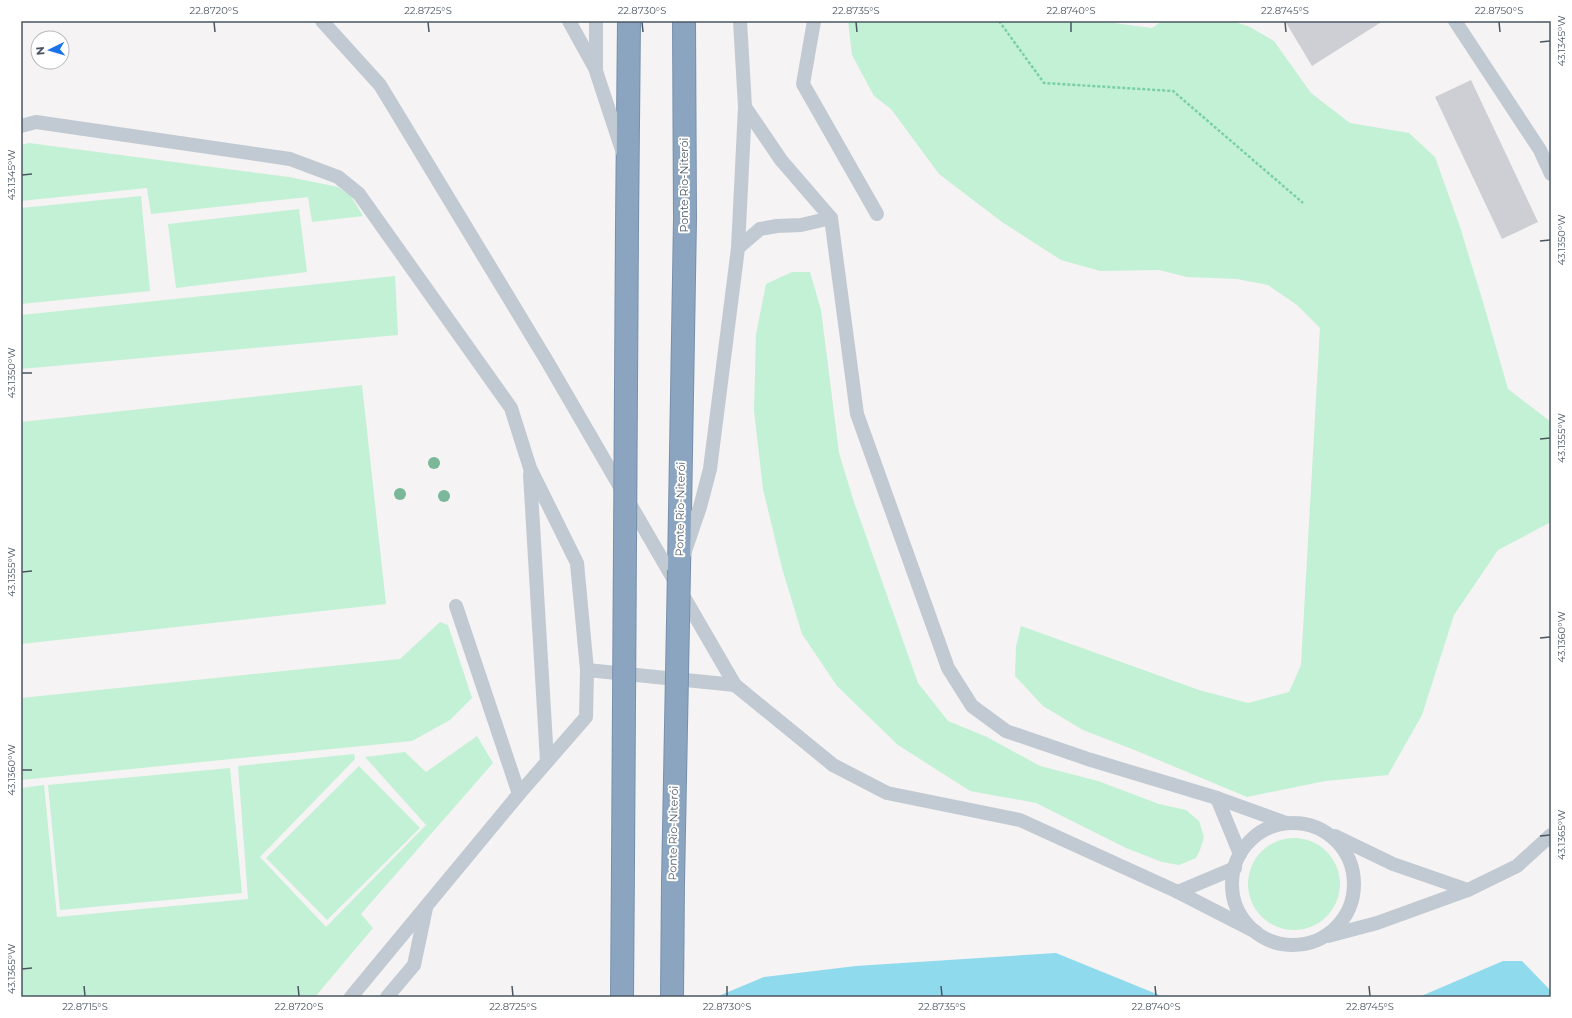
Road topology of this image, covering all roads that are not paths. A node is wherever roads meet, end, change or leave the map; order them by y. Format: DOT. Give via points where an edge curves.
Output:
graph roads {
  1 [pos="322,21"];
  2 [pos="569,21"];
  3 [pos="596,21"];
  4 [pos="629,21"];
  5 [pos="684,21"];
  6 [pos="740,21"];
  7 [pos="814,21"];
  8 [pos="1455,21"];
  9 [pos="596,71"];
  10 [pos="745,107"];
  11 [pos="21,126"];
  12 [pos="628,168"];
  13 [pos="1551,174"];
  14 [pos="877,214"];
  15 [pos="831,218"];
  16 [pos="738,248"];
  17 [pos="530,468"];
  18 [pos="679,570"];
  19 [pos="456,606"];
  20 [pos="588,670"];
  21 [pos="735,685"];
  22 [pos="547,761"];
  23 [pos="519,794"];
  24 [pos="1217,798"];
  25 [pos="1286,823"];
  26 [pos="1323,831"];
  27 [pos="1551,835"];
  28 [pos="1240,854"];
  29 [pos="1235,868"];
  30 [pos="1468,890"];
  31 [pos="1178,892"];
  32 [pos="427,905"];
  33 [pos="1256,932"];
  34 [pos="1323,938"];
  35 [pos="351,997"];
  36 [pos="387,997"];
  37 [pos="622,997"];
  38 [pos="672,997"];
  1 -- 21 [label="lane" via="380,85 547,361"];
  2 -- 9 [label="lane"];
  3 -- 9 [label="lane"];
  4 -- 12 [label="highway"];
  5 -- 18 [label="highway, Ponte Rio-Niterói" via="685,219"];
  6 -- 10 [label="lane"];
  7 -- 14 [label="lane" via="803,84"];
  8 -- 13 [label="lane" via="1540,150"];
  9 -- 12 [label="lane"];
  10 -- 15 [label="lane" via="781,160"];
  10 -- 16 [label="lane"];
  11 -- 17 [label="lane" via="36,122 290,159 338,177 359,194 511,408"];
  12 -- 37 [label="highway, bridge"];
  15 -- 16 [label="lane" via="760,230"];
  15 -- 24 [label="lane" via="857,414 948,668 972,706 1006,731"];
  16 -- 18 [label="lane" via="710,469"];
  17 -- 20 [label="lane" via="577,563"];
  17 -- 22 [label="lane"];
  18 -- 38 [label="highway, Ponte Rio-Niterói, bridge"];
  19 -- 23 [label="lane"];
  20 -- 21 [label="lane"];
  20 -- 22 [label="lane" via="586,718"];
  21 -- 31 [label="lane" via="833,765 887,793 1020,820"];
  22 -- 23 [label="lane"];
  23 -- 32 [label="lane"];
  24 -- 25 [label="lane"];
  24 -- 28 [label="lane"];
  25 -- 26 [label="lane" via="1305,824"];
  25 -- 28 [label="lane" via="1268,828 1252,839"];
  26 -- 30 [label="lane" via="1393,864"];
  26 -- 34 [label="lane" via="1338,842 1348,857 1354,875 1354,893 1348,911 1338,926"];
  27 -- 30 [label="lane" via="1517,866"];
  28 -- 29 [label="lane"];
  29 -- 31 [label="lane"];
  29 -- 33 [label="lane" via="1233,886 1236,904 1244,920"];
  30 -- 34 [label="lane" via="1377,923"];
  31 -- 33 [label="lane"];
  32 -- 35 [label="lane"];
  32 -- 36 [label="lane" via="414,965"];
  33 -- 34 [label="lane" via="1271,941 1289,945 1307,944"];
}
